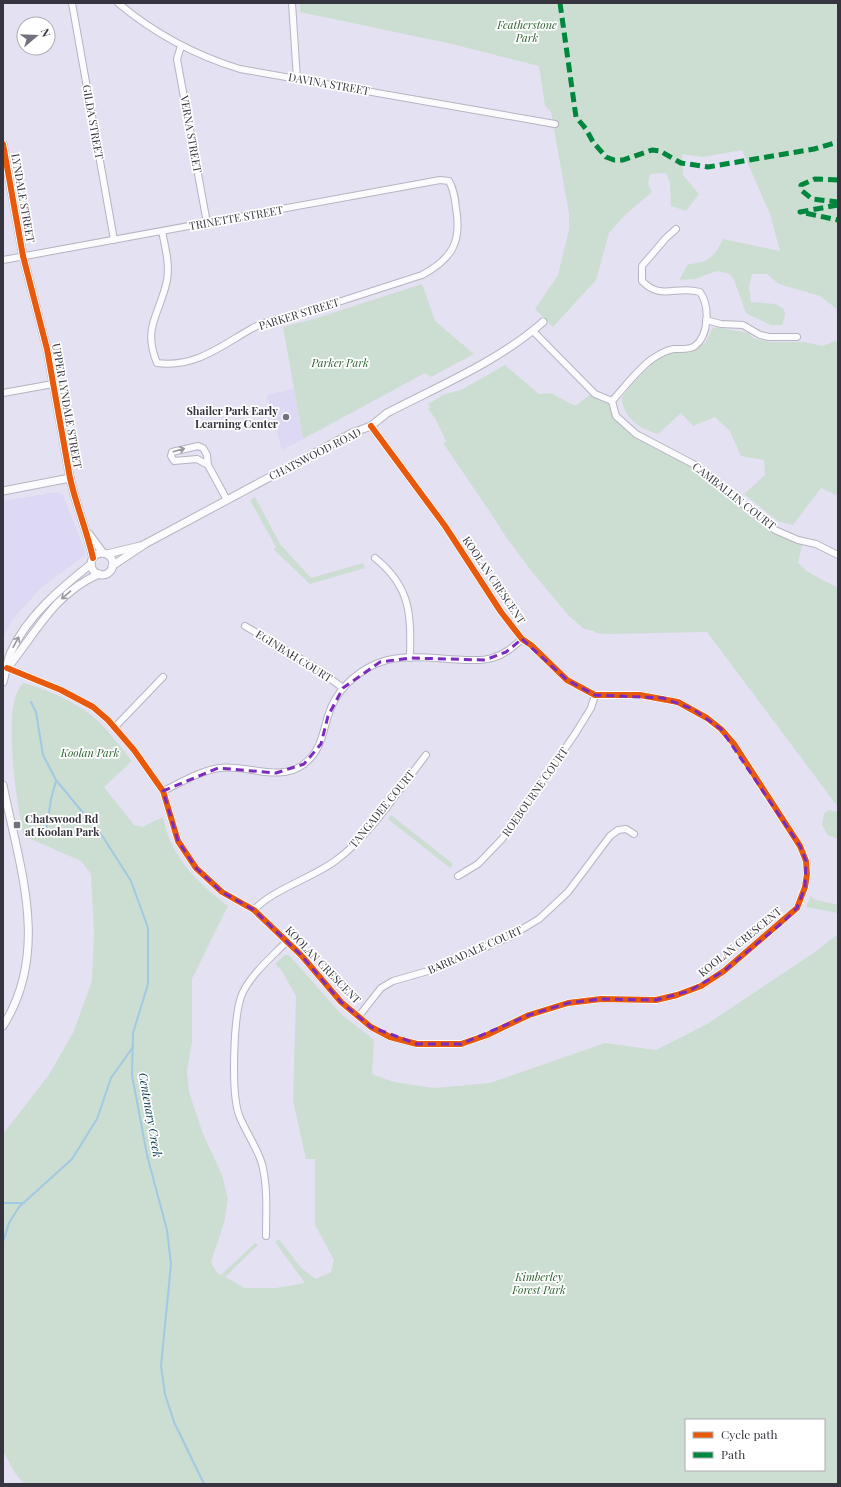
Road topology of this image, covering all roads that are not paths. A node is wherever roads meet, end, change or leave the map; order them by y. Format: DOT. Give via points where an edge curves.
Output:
graph roads {
  1 [pos="72,3"];
  2 [pos="118,3"];
  3 [pos="292,3"];
  4 [pos="181,46"];
  5 [pos="297,78"];
  6 [pos="554,124"];
  7 [pos="3,144"];
  8 [pos="449,181"];
  9 [pos="207,223"];
  10 [pos="676,230"];
  11 [pos="162,231"];
  12 [pos="114,240"];
  13 [pos="23,256"];
  14 [pos="3,260"];
  15 [pos="706,320"];
  16 [pos="543,322"];
  17 [pos="533,331"];
  18 [pos="797,337"];
  19 [pos="53,384"];
  20 [pos="3,393"];
  21 [pos="612,401"];
  22 [pos="371,426"];
  23 [pos="208,465"];
  24 [pos="70,478"];
  25 [pos="3,491"];
  26 [pos="227,500"];
  27 [pos="87,531"];
  28 [pos="145,544"];
  29 [pos="105,554"];
  30 [pos="838,555"];
  31 [pos="375,558"];
  32 [pos="92,561"];
  33 [pos="112,566"];
  34 [pos="99,574"];
  35 [pos="29,623"];
  36 [pos="245,626"];
  37 [pos="36,627"];
  38 [pos="522,639"];
  39 [pos="410,658"];
  40 [pos="7,668"];
  41 [pos="163,677"];
  42 [pos="3,682"];
  43 [pos="343,688"];
  44 [pos="595,695"];
  45 [pos="116,727"];
  46 [pos="426,755"];
  47 [pos="3,785"];
  48 [pos="163,791"];
  49 [pos="634,834"];
  50 [pos="458,876"];
  51 [pos="254,910"];
  52 [pos="287,941"];
  53 [pos="359,1016"];
  54 [pos="3,1026"];
  55 [pos="266,1236"];
  1 -- 12 [label="street, GILDA STREET"];
  2 -- 4 [label="street, DAVINA STREET"];
  3 -- 5 [label="street"];
  4 -- 5 [label="street, DAVINA STREET" via="196,54 240,69"];
  4 -- 9 [label="street, VERNA STREET" via="177,59"];
  5 -- 6 [label="street, DAVINA STREET"];
  7 -- 13 [label="street, LYNDALE STREET"];
  8 -- 9 [label="street, TRINETTE STREET" via="440,180"];
  8 -- 11 [label="street, PARKER STREET" via="453,189 458,234 453,249 437,267 422,275 277,319 252,329 214,352 197,359 168,364 157,363 151,348 153,320 167,280 168,266"];
  9 -- 11 [label="street, TRINETTE STREET"];
  10 -- 15 [label="street" via="642,266 642,281 657,292 683,289 700,292 707,308"];
  11 -- 12 [label="street, TRINETTE STREET"];
  12 -- 13 [label="street, TRINETTE STREET"];
  13 -- 14 [label="street, TRINETTE STREET"];
  13 -- 19 [label="street, UPPER LYNDALE STREET"];
  15 -- 18 [label="street" via="743,325 769,337"];
  15 -- 21 [label="street" via="700,339 694,346 672,350 650,360"];
  16 -- 17 [label="street, CHATSWOOD ROAD"];
  17 -- 21 [label="street" via="595,394"];
  17 -- 22 [label="street, CHATSWOOD ROAD" via="500,354 387,413"];
  19 -- 20 [label="street"];
  19 -- 24 [label="street, UPPER LYNDALE STREET"];
  21 -- 30 [label="street, CAMBALLIN COURT" via="616,416 636,434 697,466 775,530 798,540 816,544"];
  22 -- 26 [label="street, CHATSWOOD ROAD" via="352,433"];
  22 -- 38 [label="street, KOOLAN CRESCENT" via="446,526 501,612"];
  23 -- 23 [label="street, one-way" via="197,459 174,461 172,452 200,446 207,455"];
  23 -- 26 [label="street"];
  24 -- 25 [label="street"];
  24 -- 27 [label="street, UPPER LYNDALE STREET"];
  26 -- 28 [label="street, CHATSWOOD ROAD"];
  27 -- 29 [label="street, UPPER LYNDALE STREET"];
  27 -- 32 [label="street, UPPER LYNDALE STREET"];
  28 -- 29 [label="street, CHATSWOOD ROAD"];
  28 -- 33 [label="street, CHATSWOOD ROAD"];
  29 -- 32 [label="street" via="97,554"];
  29 -- 33 [label="street" via="112,559"];
  31 -- 39 [label="street" via="389,570 407,599"];
  32 -- 34 [label="street" via="93,570"];
  32 -- 35 [label="street"];
  33 -- 34 [label="street" via="109,572"];
  34 -- 37 [label="street, one-way" via="86,580 68,594"];
  35 -- 37 [label="street"];
  40 -- 35 [label="street, one-way" via="10,653"];
  36 -- 43 [label="street, EGINBAH COURT" via="313,666"];
  37 -- 40 [label="street"];
  38 -- 39 [label="street" via="506,652 485,660"];
  38 -- 44 [label="street, KOOLAN CRESCENT" via="567,680"];
  39 -- 43 [label="street" via="388,660 368,668"];
  40 -- 42 [label="street"];
  40 -- 45 [label="street, KOOLAN CRESCENT" via="82,701"];
  41 -- 45 [label="street"];
  43 -- 48 [label="street" via="328,716 321,744 314,754 296,769 276,773 242,768 218,768"];
  44 -- 50 [label="street, ROEBOURNE COURT" via="591,708 576,734 502,839 478,864"];
  44 -- 53 [label="street, KOOLAN CRESCENT" via="663,698 693,709 721,729 734,744 800,846 806,861 807,874 805,887 796,908 783,922 718,975 701,986 677,995 656,1000 601,999 568,1003 529,1015 461,1044 428,1045 404,1041 378,1031"];
  45 -- 48 [label="street, KOOLAN CRESCENT"];
  46 -- 51 [label="street, TANGADEE COURT" via="369,828 346,852 316,873 268,898"];
  47 -- 54 [label="street" via="28,909 30,940 22,986"];
  48 -- 51 [label="street, KOOLAN CRESCENT" via="178,841 196,868 222,892"];
  49 -- 53 [label="street, BARRADALE COURT" via="626,829 618,830 610,836 568,892 539,919 509,937 435,969 393,981 381,988"];
  51 -- 52 [label="street, KOOLAN CRESCENT"];
  52 -- 53 [label="street, KOOLAN CRESCENT" via="341,1002"];
  52 -- 55 [label="street" via="252,978 243,992 238,1009 233,1075 238,1112 263,1169"];
}
